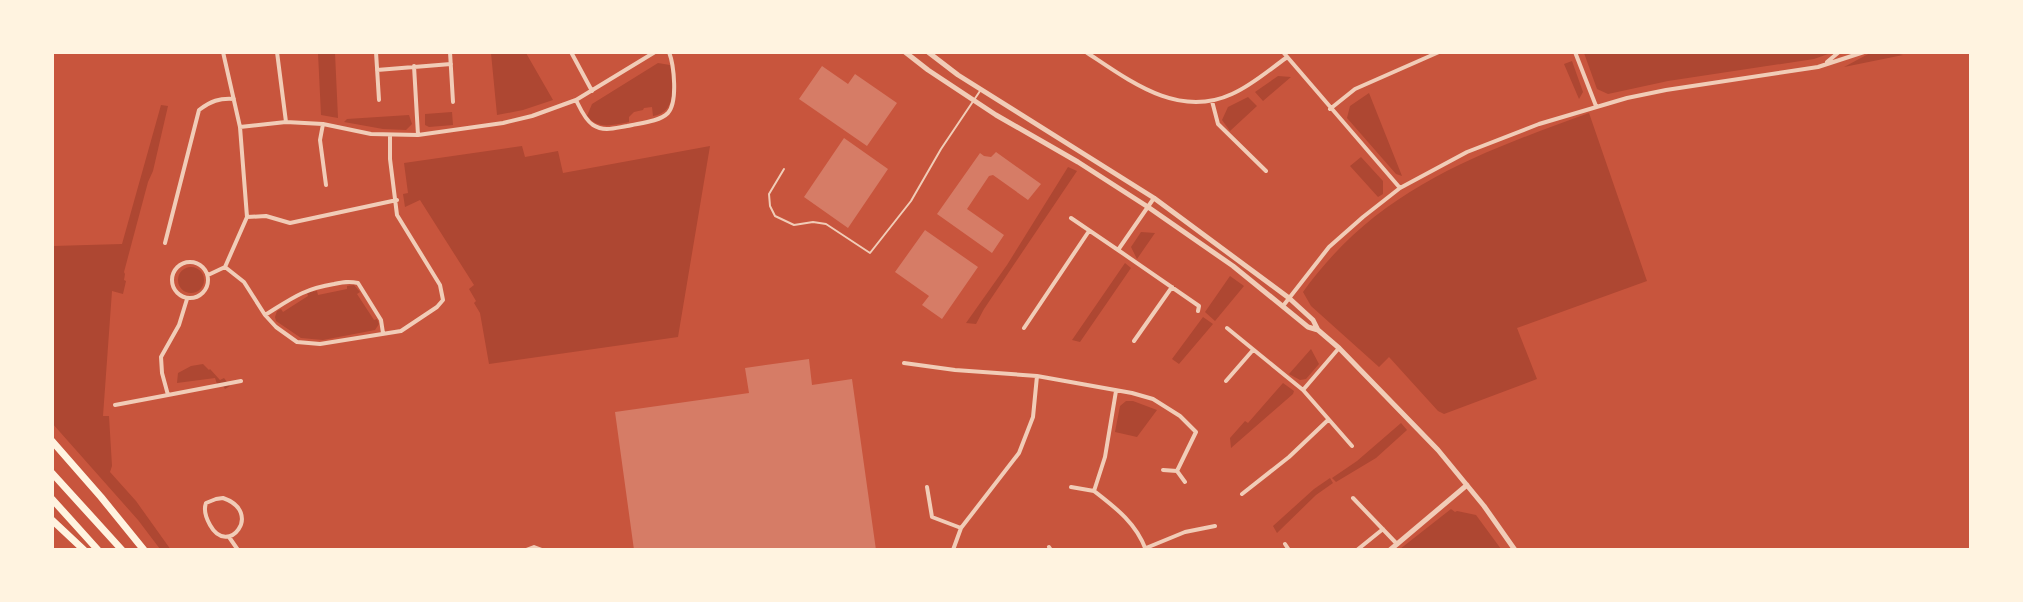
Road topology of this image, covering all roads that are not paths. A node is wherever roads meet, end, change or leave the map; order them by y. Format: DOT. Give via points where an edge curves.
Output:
graph roads {
  1 [pos="223,52"];
  2 [pos="277,52"];
  3 [pos="376,52"];
  4 [pos="450,52"];
  5 [pos="571,52"];
  6 [pos="655,52"];
  7 [pos="669,52"];
  8 [pos="905,52"];
  9 [pos="928,52"];
  10 [pos="1086,52"];
  11 [pos="1283,52"];
  12 [pos="1439,52"];
  13 [pos="1575,52"];
  14 [pos="1839,52"];
  15 [pos="1864,52"];
  16 [pos="1286,58"];
  17 [pos="451,64"];
  18 [pos="414,66"];
  19 [pos="1818,67"];
  20 [pos="376,70"];
  21 [pos="981,89"];
  22 [pos="592,91"];
  23 [pos="234,99"];
  24 [pos="379,100"];
  25 [pos="576,100"];
  26 [pos="974,101"];
  27 [pos="1212,101"];
  28 [pos="453,102"];
  29 [pos="1596,106"];
  30 [pos="1330,109"];
  31 [pos="286,122"];
  32 [pos="323,124"];
  33 [pos="240,127"];
  34 [pos="390,135"];
  35 [pos="418,135"];
  36 [pos="784,169"];
  37 [pos="1266,171"];
  38 [pos="326,185"];
  39 [pos="1400,188"];
  40 [pos="1154,198"];
  41 [pos="397,200"];
  42 [pos="1148,207"];
  43 [pos="247,217"];
  44 [pos="1071,218"];
  45 [pos="1089,231"];
  46 [pos="165,243"];
  47 [pos="1118,250"];
  48 [pos="225,267"];
  49 [pos="208,275"];
  50 [pos="1172,287"];
  51 [pos="1289,298"];
  52 [pos="187,299"];
  53 [pos="1284,306"];
  54 [pos="1198,311"];
  55 [pos="265,316"];
  56 [pos="1024,328"];
  57 [pos="1227,328"];
  58 [pos="1318,330"];
  59 [pos="383,333"];
  60 [pos="1134,341"];
  61 [pos="1339,348"];
  62 [pos="1253,350"];
  63 [pos="904,363"];
  64 [pos="1037,376"];
  65 [pos="1226,380"];
  66 [pos="241,381"];
  67 [pos="1116,390"];
  68 [pos="1303,390"];
  69 [pos="168,395"];
  70 [pos="115,405"];
  71 [pos="1328,420"];
  72 [pos="52,441"];
  73 [pos="1352,446"];
  74 [pos="1163,470"];
  75 [pos="1177,471"];
  76 [pos="52,473"];
  77 [pos="1185,482"];
  78 [pos="1467,485"];
  79 [pos="927,487"];
  80 [pos="1071,487"];
  81 [pos="1094,491"];
  82 [pos="1242,494"];
  83 [pos="1353,498"];
  84 [pos="52,499"];
  85 [pos="52,520"];
  86 [pos="1215,526"];
  87 [pos="961,528"];
  88 [pos="1383,529"];
  89 [pos="229,537"];
  90 [pos="1285,544"];
  91 [pos="1397,544"];
  92 [pos="1146,549"];
  93 [pos="84,550"];
  94 [pos="98,550"];
  95 [pos="122,550"];
  96 [pos="144,550"];
  97 [pos="238,550"];
  98 [pos="526,550"];
  99 [pos="542,550"];
  100 [pos="952,550"];
  101 [pos="1289,550"];
  102 [pos="1357,550"];
  103 [pos="1390,550"];
  104 [pos="1515,550"];
  1 -- 23 [label="street"];
  2 -- 31 [label="street"];
  3 -- 20 [label="street"];
  4 -- 17 [label="street"];
  5 -- 22 [label="street"];
  6 -- 22 [label="street"];
  7 -- 25 [label="street" via="673,64 673,103 668,113 658,119 606,130 592,125"];
  8 -- 26 [label="street"];
  9 -- 21 [label="street"];
  10 -- 27 [label="street" via="1165,98 1193,103"];
  11 -- 16 [label="street"];
  12 -- 30 [label="street" via="1355,89"];
  13 -- 29 [label="street"];
  14 -- 19 [label="street"];
  15 -- 19 [label="street"];
  16 -- 27 [label="street" via="1233,94"];
  16 -- 30 [label="street"];
  17 -- 18 [label="street"];
  17 -- 28 [label="street"];
  18 -- 20 [label="street"];
  18 -- 35 [label="street"];
  19 -- 29 [label="street" via="1666,90"];
  20 -- 24 [label="street"];
  21 -- 26 [label="lane"];
  21 -- 40 [label="street"];
  22 -- 25 [label="street"];
  23 -- 33 [label="street"];
  23 -- 46 [label="street" via="210,101 199,110"];
  25 -- 35 [label="street" via="525,118"];
  26 -- 36 [label="lane" via="911,201 870,253 826,224 794,225 775,216 769,194"];
  26 -- 42 [label="street"];
  27 -- 37 [label="street" via="1218,124"];
  29 -- 39 [label="street" via="1467,152"];
  30 -- 39 [label="street"];
  31 -- 32 [label="street"];
  31 -- 33 [label="street"];
  32 -- 34 [label="street"];
  32 -- 38 [label="street" via="320,140"];
  33 -- 43 [label="street"];
  34 -- 35 [label="street"];
  34 -- 41 [label="street" via="390,159"];
  39 -- 51 [label="street" via="1329,247"];
  40 -- 42 [label="street"];
  40 -- 51 [label="street"];
  41 -- 43 [label="street" via="290,223 266,216"];
  41 -- 59 [label="street" via="398,215 440,286 443,300 401,331"];
  42 -- 47 [label="street"];
  42 -- 53 [label="street"];
  43 -- 48 [label="street"];
  44 -- 45 [label="street"];
  45 -- 47 [label="street"];
  45 -- 56 [label="street"];
  47 -- 50 [label="street"];
  48 -- 49 [label="street"];
  48 -- 55 [label="street" via="244,282"];
  49 -- 52 [label="street" via="208,288 204,293"];
  49 -- 52 [label="street" via="196,262 174,270 172,282 177,293"];
  50 -- 54 [label="street" via="1199,306"];
  50 -- 60 [label="street"];
  51 -- 53 [label="street"];
  51 -- 58 [label="street" via="1313,320"];
  52 -- 69 [label="street" via="179,325 161,357"];
  53 -- 58 [label="street" via="1308,327"];
  55 -- 59 [label="street" via="296,342 320,344"];
  55 -- 59 [label="street" via="300,292 350,281 358,283 381,320"];
  57 -- 62 [label="street"];
  58 -- 61 [label="street"];
  61 -- 68 [label="street"];
  61 -- 78 [label="street" via="1438,450"];
  62 -- 65 [label="street"];
  62 -- 68 [label="street"];
  63 -- 64 [label="street"];
  64 -- 67 [label="street"];
  64 -- 87 [label="street" via="1034,417 1019,453"];
  66 -- 69 [label="street"];
  67 -- 75 [label="street" via="1153,399 1180,416 1196,432"];
  67 -- 81 [label="street" via="1105,456"];
  68 -- 71 [label="street"];
  69 -- 70 [label="street"];
  71 -- 73 [label="street"];
  71 -- 82 [label="street" via="1289,457"];
  72 -- 96 [label="highway"];
  74 -- 75 [label="street"];
  75 -- 77 [label="street"];
  76 -- 95 [label="highway"];
  78 -- 91 [label="street"];
  78 -- 104 [label="street"];
  79 -- 87 [label="street" via="932,517"];
  80 -- 81 [label="street"];
  81 -- 92 [label="street" via="1119,510 1138,532"];
  83 -- 88 [label="street"];
  84 -- 94 [label="highway"];
  85 -- 93 [label="highway"];
  86 -- 92 [label="street" via="1185,532"];
  87 -- 100 [label="street"];
  88 -- 91 [label="street"];
  88 -- 102 [label="street"];
  89 -- 89 [label="street" via="221,536 212,529 204,508 206,503 222,498 239,508 241,527"];
  89 -- 97 [label="street"];
  90 -- 101 [label="street"];
  91 -- 103 [label="street"];
  98 -- 99 [label="street" via="534,547"];
}
